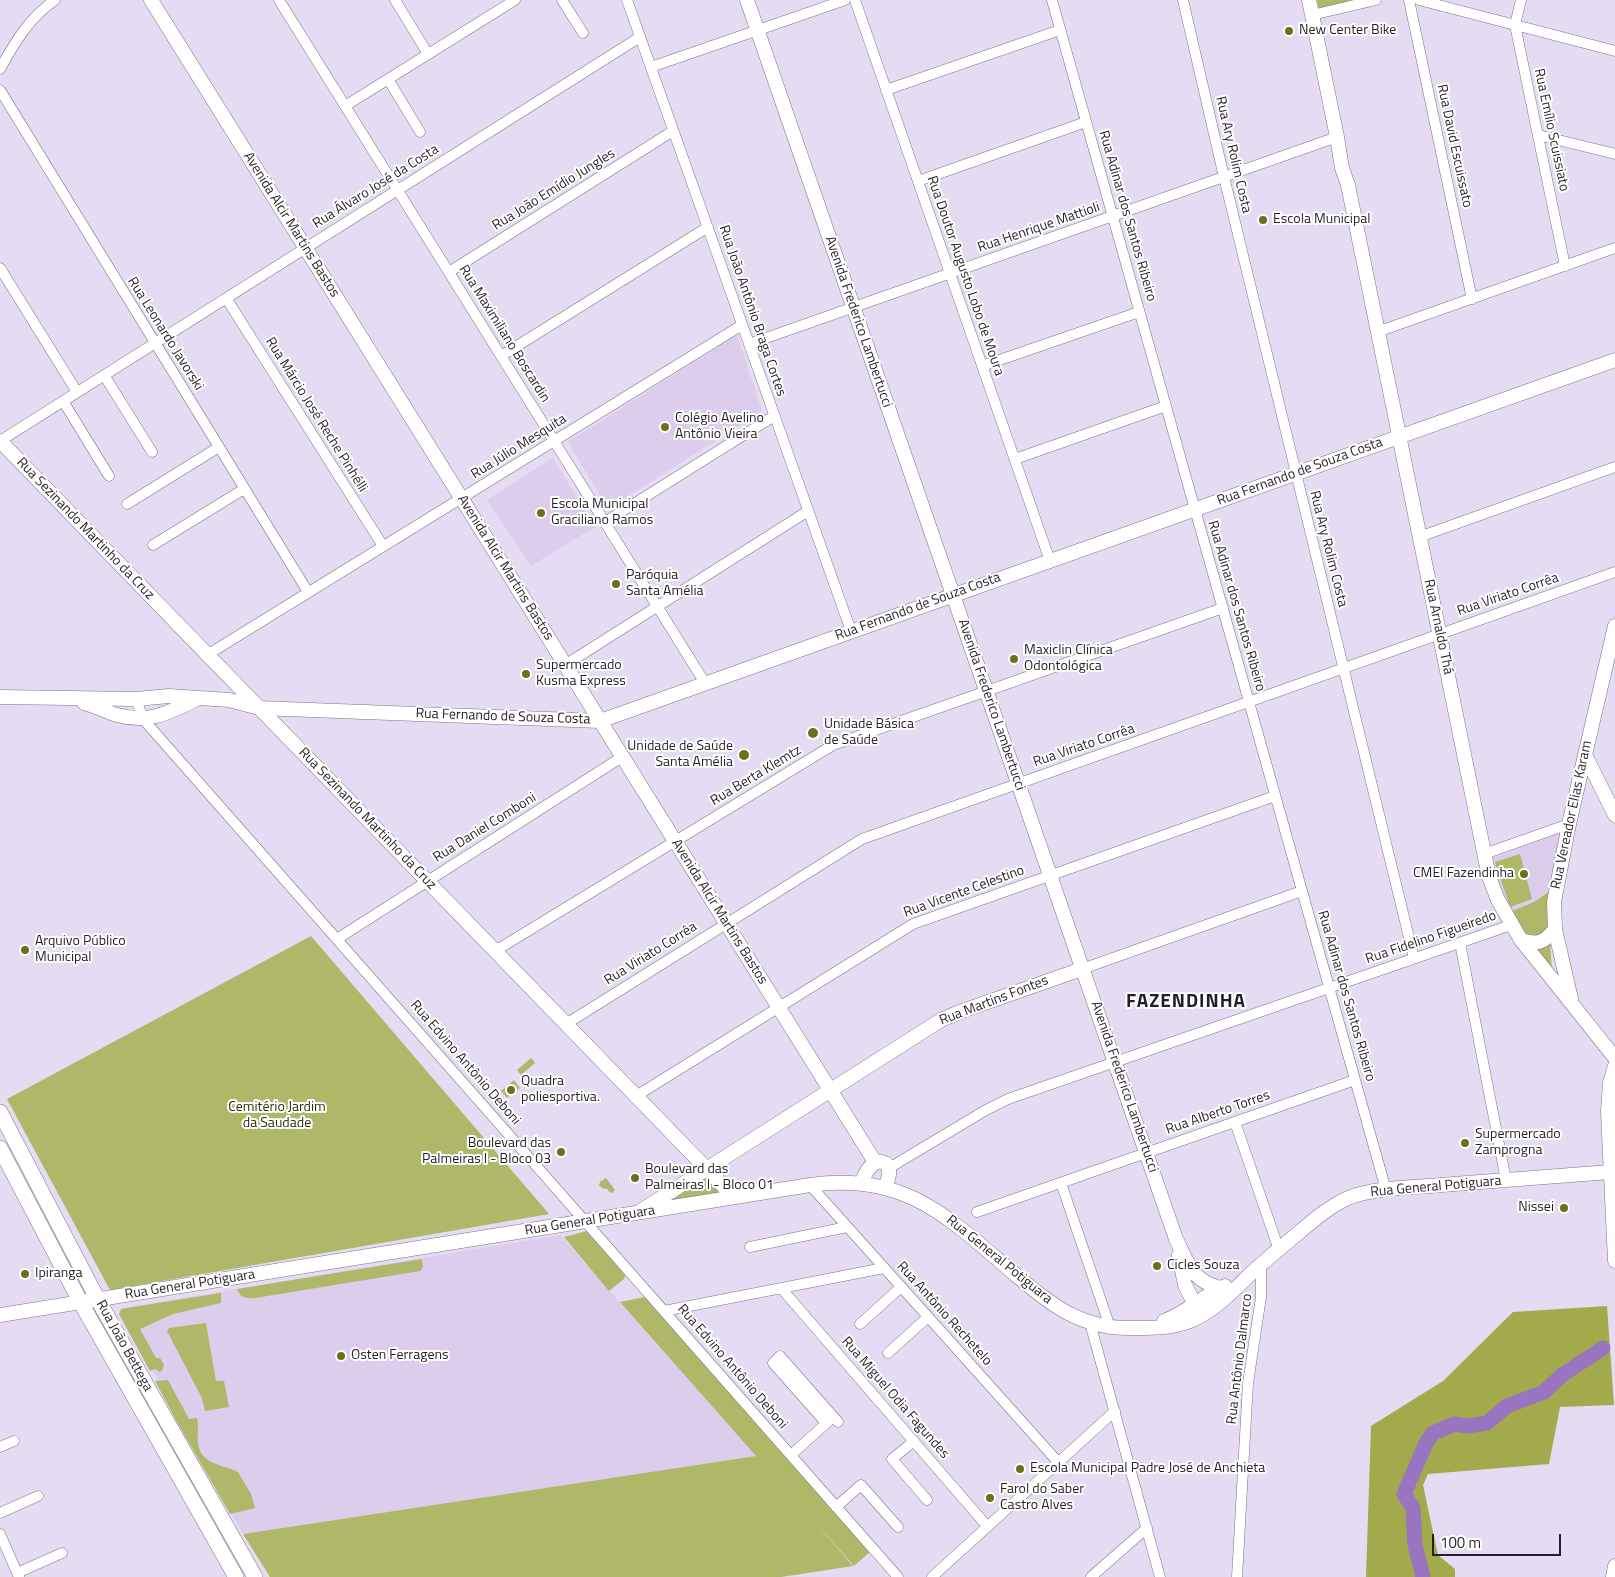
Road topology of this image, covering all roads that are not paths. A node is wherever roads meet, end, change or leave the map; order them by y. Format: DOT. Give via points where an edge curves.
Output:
graph roads {
  1 [pos="55,0"];
  2 [pos="151,0"];
  3 [pos="279,0"];
  4 [pos="395,0"];
  5 [pos="562,0"];
  6 [pos="627,0"];
  7 [pos="746,0"];
  8 [pos="845,0"];
  9 [pos="855,0"];
  10 [pos="1052,0"];
  11 [pos="1183,0"];
  12 [pos="1309,0"];
  13 [pos="1376,0"];
  14 [pos="1409,0"];
  15 [pos="1419,0"];
  16 [pos="1521,0"];
  17 [pos="512,1"];
  18 [pos="1312,16"];
  19 [pos="1515,25"];
  20 [pos="757,30"];
  21 [pos="1060,30"];
  22 [pos="583,33"];
  23 [pos="640,37"];
  24 [pos="1615,51"];
  25 [pos="428,54"];
  26 [pos="651,67"];
  27 [pos="0,69"];
  28 [pos="388,80"];
  29 [pos="0,90"];
  30 [pos="886,90"];
  31 [pos="345,106"];
  32 [pos="1086,122"];
  33 [pos="674,131"];
  34 [pos="420,132"];
  35 [pos="1538,135"];
  36 [pos="1337,137"];
  37 [pos="1615,154"];
  38 [pos="1224,177"];
  39 [pos="918,181"];
  40 [pos="398,190"];
  41 [pos="1112,216"];
  42 [pos="708,227"];
  43 [pos="306,248"];
  44 [pos="1615,248"];
  45 [pos="1565,266"];
  46 [pos="0,268"];
  47 [pos="449,272"];
  48 [pos="950,273"];
  49 [pos="226,298"];
  50 [pos="1472,299"];
  51 [pos="853,308"];
  52 [pos="1139,312"];
  53 [pos="742,325"];
  54 [pos="1377,332"];
  55 [pos="154,343"];
  56 [pos="749,344"];
  57 [pos="501,356"];
  58 [pos="1615,360"];
  59 [pos="982,366"];
  60 [pos="104,375"];
  61 [pos="77,392"];
  62 [pos="63,401"];
  63 [pos="1166,406"];
  64 [pos="774,416"];
  65 [pos="1399,437"];
  66 [pos="0,441"];
  67 [pos="554,441"];
  68 [pos="219,447"];
  69 [pos="152,452"];
  70 [pos="1015,459"];
  71 [pos="1615,467"];
  72 [pos="1296,473"];
  73 [pos="109,476"];
  74 [pos="244,489"];
  75 [pos="461,498"];
  76 [pos="127,504"];
  77 [pos="1195,509"];
  78 [pos="808,511"];
  79 [pos="605,522"];
  80 [pos="1419,537"];
  81 [pos="153,546"];
  82 [pos="383,546"];
  83 [pos="1050,560"];
  84 [pos="1615,572"];
  85 [pos="308,592"];
  86 [pos="953,595"];
  87 [pos="657,607"];
  88 [pos="1223,608"];
  89 [pos="1615,626"];
  90 [pos="851,631"];
  91 [pos="1439,634"];
  92 [pos="207,655"];
  93 [pos="565,665"];
  94 [pos="1343,668"];
  95 [pos="705,683"];
  96 [pos="986,691"];
  97 [pos="0,697"];
  98 [pos="200,698"];
  99 [pos="72,699"];
  100 [pos="136,699"];
  101 [pos="1249,702"];
  102 [pos="259,708"];
  103 [pos="143,719"];
  104 [pos="600,720"];
  105 [pos="1585,755"];
  106 [pos="622,757"];
  107 [pos="1018,784"];
  108 [pos="1275,796"];
  109 [pos="1575,796"];
  110 [pos="1608,803"];
  111 [pos="1615,815"];
  112 [pos="1569,824"];
  113 [pos="675,842"];
  114 [pos="1484,854"];
  115 [pos="1050,875"];
  116 [pos="427,881"];
  117 [pos="1302,891"];
  118 [pos="726,924"];
  119 [pos="1511,925"];
  120 [pos="1554,929"];
  121 [pos="337,939"];
  122 [pos="1521,940"];
  123 [pos="1460,943"];
  124 [pos="495,951"];
  125 [pos="1414,958"];
  126 [pos="1082,969"];
  127 [pos="1329,988"];
  128 [pos="1573,1005"];
  129 [pos="778,1007"];
  130 [pos="566,1024"];
  131 [pos="1599,1038"];
  132 [pos="1615,1044"];
  133 [pos="1615,1058"];
  134 [pos="1115,1062"];
  135 [pos="1615,1066"];
  136 [pos="1355,1080"];
  137 [pos="830,1090"];
  138 [pos="636,1096"];
  139 [pos="0,1112"];
  140 [pos="1235,1122"];
  141 [pos="1612,1122"];
  142 [pos="0,1148"];
  143 [pos="1146,1153"];
  144 [pos="875,1162"];
  145 [pos="706,1168"];
  146 [pos="889,1168"];
  147 [pos="1613,1173"];
  148 [pos="1506,1180"];
  149 [pos="862,1183"];
  150 [pos="1061,1183"];
  151 [pos="810,1185"];
  152 [pos="884,1188"];
  153 [pos="1386,1190"];
  154 [pos="734,1198"];
  155 [pos="977,1212"];
  156 [pos="637,1213"];
  157 [pos="585,1221"];
  158 [pos="847,1226"];
  159 [pos="1176,1239"];
  160 [pos="750,1247"];
  161 [pos="1279,1250"];
  162 [pos="1615,1261"];
  163 [pos="1259,1266"];
  164 [pos="884,1268"];
  165 [pos="901,1287"];
  166 [pos="781,1288"];
  167 [pos="1220,1295"];
  168 [pos="98,1300"];
  169 [pos="81,1303"];
  170 [pos="1195,1305"];
  171 [pos="664,1311"];
  172 [pos="0,1315"];
  173 [pos="928,1317"];
  174 [pos="1090,1322"];
  175 [pos="860,1324"];
  176 [pos="1110,1327"];
  177 [pos="1140,1328"];
  178 [pos="888,1353"];
  179 [pos="1115,1411"];
  180 [pos="833,1421"];
  181 [pos="14,1441"];
  182 [pos="914,1441"];
  183 [pos="0,1447"];
  184 [pos="791,1455"];
  185 [pos="1058,1462"];
  186 [pos="38,1496"];
  187 [pos="927,1500"];
  188 [pos="836,1507"];
  189 [pos="0,1513"];
  190 [pos="988,1526"];
  191 [pos="898,1527"];
  192 [pos="1147,1528"];
  193 [pos="0,1534"];
  194 [pos="62,1553"];
  195 [pos="245,1560"];
  196 [pos="1615,1566"];
  197 [pos="233,1573"];
  198 [pos="18,1575"];
  199 [pos="255,1577"];
  200 [pos="898,1577"];
  201 [pos="932,1577"];
  202 [pos="1091,1577"];
  203 [pos="1160,1577"];
  204 [pos="1237,1577"];
  205 [pos="1613,1577"];
  1 -- 27 [label="street" via="28,24"];
  2 -- 43 [label="street, Avenida Alcir Martins Bastos"];
  3 -- 31 [label="street, Rua Maximiliano Boscardin"];
  4 -- 25 [label="street"];
  5 -- 22 [label="street"];
  6 -- 23 [label="street, Rua João Antônio Braga Cortes"];
  7 -- 20 [label="street, Avenida Frederico Lambertucci"];
  8 -- 20 [label="street"];
  9 -- 30 [label="street, Rua Doutor Augusto Lobo de Moura"];
  10 -- 21 [label="street, Rua Adinar dos Santos Ribeiro"];
  11 -- 38 [label="street, Rua Ary Rolim Costa"];
  12 -- 18 [label="street, Rua Arnaldo Thá"];
  13 -- 18 [label="street"];
  14 -- 50 [label="street, Rua David Escuissato"];
  15 -- 19 [label="street"];
  16 -- 19 [label="street, Rua Emílio Scuissiato"];
  17 -- 25 [label="street"];
  18 -- 36 [label="street, Rua Arnaldo Thá"];
  19 -- 24 [label="street"];
  19 -- 35 [label="street, Rua Emílio Scuissiato"];
  20 -- 26 [label="street"];
  20 -- 51 [label="street, Avenida Frederico Lambertucci"];
  21 -- 30 [label="street"];
  21 -- 32 [label="street, Rua Adinar dos Santos Ribeiro"];
  23 -- 26 [label="street, Rua João Antônio Braga Cortes"];
  23 -- 40 [label="street, Rua Álvaro José da Costa"];
  25 -- 28 [label="street"];
  26 -- 33 [label="street, Rua João Antônio Braga Cortes"];
  28 -- 31 [label="street"];
  28 -- 34 [label="street"];
  29 -- 55 [label="street, Rua Leonardo Javorski"];
  30 -- 39 [label="street, Rua Doutor Augusto Lobo de Moura"];
  31 -- 40 [label="street, Rua Maximiliano Boscardin"];
  32 -- 39 [label="street"];
  32 -- 41 [label="street, Rua Adinar dos Santos Ribeiro"];
  33 -- 42 [label="street, Rua João Antônio Braga Cortes"];
  33 -- 47 [label="street, Rua João Emídio Jungles"];
  35 -- 37 [label="street"];
  35 -- 45 [label="street, Rua Emílio Scuissiato"];
  36 -- 38 [label="street, Rua Henrique Mattioli"];
  36 -- 54 [label="street, Rua Arnaldo Thá" via="1348,167 1348,185"];
  38 -- 41 [label="street, Rua Henrique Mattioli"];
  38 -- 72 [label="street, Rua Ary Rolim Costa"];
  39 -- 48 [label="street, Rua Doutor Augusto Lobo de Moura"];
  40 -- 43 [label="street, Rua Álvaro José da Costa"];
  40 -- 47 [label="street, Rua Maximiliano Boscardin"];
  41 -- 48 [label="street, Rua Henrique Mattioli"];
  41 -- 52 [label="street, Rua Adinar dos Santos Ribeiro"];
  42 -- 53 [label="street, Rua João Antônio Braga Cortes"];
  42 -- 57 [label="street"];
  43 -- 49 [label="street, Rua Álvaro José da Costa"];
  43 -- 75 [label="street, Avenida Alcir Martins Bastos"];
  44 -- 45 [label="street"];
  45 -- 50 [label="street"];
  46 -- 61 [label="street"];
  47 -- 57 [label="street, Rua Maximiliano Boscardin"];
  48 -- 51 [label="street, Rua Henrique Mattioli"];
  48 -- 59 [label="street, Rua Doutor Augusto Lobo de Moura"];
  49 -- 55 [label="street, Rua Álvaro José da Costa"];
  49 -- 82 [label="street, Rua Márcio José Reche Pinhélli"];
  50 -- 54 [label="street"];
  51 -- 56 [label="street, Rua Henrique Mattioli"];
  51 -- 86 [label="street, Avenida Frederico Lambertucci"];
  52 -- 59 [label="street"];
  52 -- 63 [label="street, Rua Adinar dos Santos Ribeiro"];
  53 -- 56 [label="street, Rua João Antônio Braga Cortes"];
  53 -- 67 [label="street, Rua Júlio Mesquita"];
  54 -- 65 [label="street, Rua Arnaldo Thá"];
  55 -- 60 [label="street, Rua Álvaro José da Costa"];
  55 -- 68 [label="street, Rua Leonardo Javorski"];
  56 -- 64 [label="street, Rua João Antônio Braga Cortes"];
  57 -- 67 [label="street, Rua Maximiliano Boscardin"];
  58 -- 65 [label="street, Rua Fernando de Souza Costa"];
  59 -- 70 [label="street, Rua Doutor Augusto Lobo de Moura"];
  60 -- 61 [label="street, Rua Álvaro José da Costa"];
  60 -- 69 [label="street"];
  61 -- 62 [label="street, Rua Álvaro José da Costa"];
  62 -- 66 [label="street, Rua Álvaro José da Costa"];
  62 -- 73 [label="street"];
  63 -- 70 [label="street"];
  63 -- 77 [label="street, Rua Adinar dos Santos Ribeiro"];
  64 -- 78 [label="street, Rua João Antônio Braga Cortes"];
  64 -- 79 [label="street"];
  65 -- 72 [label="street, Rua Fernando de Souza Costa"];
  65 -- 80 [label="street, Rua Arnaldo Thá"];
  66 -- 92 [label="street, Rua Sezinando Martinho da Cruz"];
  67 -- 75 [label="street, Rua Júlio Mesquita"];
  67 -- 79 [label="street, Rua Maximiliano Boscardin"];
  68 -- 74 [label="street, Rua Leonardo Javorski"];
  68 -- 76 [label="street"];
  70 -- 83 [label="street, Rua Doutor Augusto Lobo de Moura"];
  71 -- 80 [label="street"];
  72 -- 77 [label="street, Rua Fernando de Souza Costa"];
  72 -- 94 [label="street, Rua Ary Rolim Costa"];
  74 -- 81 [label="street"];
  74 -- 85 [label="street, Rua Leonardo Javorski"];
  75 -- 82 [label="street, Rua Júlio Mesquita"];
  75 -- 93 [label="street, Avenida Alcir Martins Bastos"];
  77 -- 83 [label="street, Rua Fernando de Souza Costa"];
  77 -- 88 [label="street, Rua Adinar dos Santos Ribeiro"];
  78 -- 87 [label="street"];
  78 -- 90 [label="street, Rua João Antônio Braga Cortes"];
  79 -- 87 [label="street, Rua Maximiliano Boscardin"];
  80 -- 91 [label="street, Rua Arnaldo Thá"];
  82 -- 85 [label="street, Rua Júlio Mesquita"];
  83 -- 86 [label="street, Rua Fernando de Souza Costa"];
  84 -- 91 [label="street, Rua Viriato Corrêa"];
  85 -- 92 [label="street, Rua Júlio Mesquita"];
  86 -- 90 [label="street, Rua Fernando de Souza Costa"];
  86 -- 96 [label="street, Avenida Frederico Lambertucci"];
  87 -- 93 [label="street"];
  87 -- 95 [label="street, Rua Maximiliano Boscardin"];
  88 -- 96 [label="street, Rua Berta Klemtz"];
  88 -- 101 [label="street, Rua Adinar dos Santos Ribeiro"];
  89 -- 105 [label="street, Rua Vereador Elias Karam"];
  90 -- 95 [label="street, Rua Fernando de Souza Costa"];
  91 -- 94 [label="street, Rua Viriato Corrêa"];
  91 -- 114 [label="street, Rua Arnaldo Thá"];
  92 -- 102 [label="street, Rua Sezinando Martinho da Cruz"];
  93 -- 104 [label="street, Avenida Alcir Martins Bastos"];
  94 -- 101 [label="street, Rua Viriato Corrêa"];
  94 -- 125 [label="street, Rua Ary Rolim Costa"];
  95 -- 104 [label="street, Rua Fernando de Souza Costa"];
  96 -- 107 [label="street, Avenida Frederico Lambertucci"];
  96 -- 113 [label="street, Rua Berta Klemtz" via="832,746"];
  97 -- 99 [label="street, Rua Fernando de Souza Costa"];
  98 -- 100 [label="street, Rua Fernando de Souza Costa"];
  98 -- 102 [label="street, Rua Fernando de Souza Costa" via="229,700"];
  98 -- 103 [label="street, Rua Fernando de Souza Costa" via="164,715"];
  99 -- 100 [label="street, Rua Fernando de Souza Costa"];
  99 -- 103 [label="street, Rua Fernando de Souza Costa" via="118,715"];
  100 -- 103 [label="street, Rua Edvino Antônio Deboni"];
  101 -- 107 [label="street, Rua Viriato Corrêa"];
  101 -- 108 [label="street, Rua Adinar dos Santos Ribeiro"];
  102 -- 104 [label="street, Rua Fernando de Souza Costa"];
  102 -- 116 [label="street, Rua Sezinando Martinho da Cruz"];
  103 -- 121 [label="street, Rua Edvino Antônio Deboni"];
  104 -- 106 [label="street, Avenida Alcir Martins Bastos"];
  105 -- 109 [label="street, Rua Vereador Elias Karam"];
  105 -- 110 [label="street"];
  106 -- 113 [label="street, Avenida Alcir Martins Bastos"];
  106 -- 116 [label="street, Rua Daniel Comboni"];
  107 -- 115 [label="street, Avenida Frederico Lambertucci"];
  107 -- 118 [label="street, Rua Viriato Corrêa" via="862,839"];
  108 -- 115 [label="street, Rua Vicente Celestino"];
  108 -- 117 [label="street, Rua Adinar dos Santos Ribeiro"];
  109 -- 110 [label="street" via="1581,791 1592,790"];
  109 -- 112 [label="street, Rua Vereador Elias Karam"];
  110 -- 111 [label="street"];
  112 -- 114 [label="street"];
  112 -- 120 [label="street, Rua Vereador Elias Karam" via="1554,902"];
  113 -- 118 [label="street, Avenida Alcir Martins Bastos"];
  113 -- 124 [label="street, Rua Berta Klemtz"];
  114 -- 119 [label="street, Rua Arnaldo Thá" via="1493,889"];
  115 -- 126 [label="street, Avenida Frederico Lambertucci"];
  115 -- 129 [label="street, Rua Vicente Celestino" via="909,926"];
  116 -- 121 [label="street, Rua Daniel Comboni"];
  116 -- 124 [label="street, Rua Sezinando Martinho da Cruz"];
  117 -- 126 [label="street, Rua Martins Fontes"];
  117 -- 127 [label="street, Rua Adinar dos Santos Ribeiro"];
  118 -- 129 [label="street, Avenida Alcir Martins Bastos"];
  118 -- 130 [label="street, Rua Viriato Corrêa"];
  119 -- 122 [label="street, Rua Arnaldo Thá"];
  119 -- 123 [label="street, Rua Fidelino Figueiredo"];
  120 -- 122 [label="street" via="1540,942"];
  120 -- 128 [label="street, Rua Vereador Elias Karam"];
  121 -- 157 [label="street, Rua Edvino Antônio Deboni"];
  122 -- 128 [label="street, Rua Arnaldo Thá"];
  123 -- 125 [label="street, Rua Fidelino Figueiredo"];
  123 -- 148 [label="street"];
  124 -- 130 [label="street, Rua Sezinando Martinho da Cruz"];
  125 -- 127 [label="street, Rua Fidelino Figueiredo"];
  126 -- 134 [label="street, Avenida Frederico Lambertucci"];
  126 -- 137 [label="street, Rua Martins Fontes" via="941,1020"];
  127 -- 134 [label="street, Rua Fidelino Figueiredo"];
  127 -- 136 [label="street, Rua Adinar dos Santos Ribeiro"];
  128 -- 131 [label="street, Rua Arnaldo Thá"];
  129 -- 137 [label="street, Avenida Alcir Martins Bastos"];
  129 -- 138 [label="street, Rua Vicente Celestino"];
  130 -- 138 [label="street, Rua Sezinando Martinho da Cruz"];
  131 -- 132 [label="street"];
  131 -- 133 [label="street, Rua Arnaldo Thá"];
  134 -- 143 [label="street, Avenida Frederico Lambertucci"];
  134 -- 146 [label="street, Rua Fidelino Figueiredo" via="993,1106"];
  135 -- 141 [label="street" via="1609,1093"];
  136 -- 140 [label="street, Rua Alberto Torres"];
  136 -- 153 [label="street, Rua Adinar dos Santos Ribeiro"];
  137 -- 144 [label="street, Avenida Alcir Martins Bastos"];
  137 -- 145 [label="street, Rua Martins Fontes"];
  138 -- 145 [label="street, Rua Sezinando Martinho da Cruz"];
  139 -- 168 [label="main road, Rua João Bettega"];
  140 -- 143 [label="street, Rua Alberto Torres"];
  140 -- 161 [label="street"];
  141 -- 147 [label="street"];
  142 -- 169 [label="main road, Rua João Bettega"];
  143 -- 150 [label="street, Rua Alberto Torres"];
  143 -- 159 [label="street, Avenida Frederico Lambertucci"];
  144 -- 146 [label="street" via="883,1162"];
  144 -- 149 [label="street" via="868,1168"];
  145 -- 154 [label="street, Rua Sezinando Martinho da Cruz"];
  145 -- 156 [label="street, Rua Martins Fontes"];
  146 -- 152 [label="street" via="890,1176"];
  147 -- 148 [label="street, Rua General Potiguara"];
  147 -- 162 [label="street"];
  148 -- 153 [label="street, Rua General Potiguara"];
  149 -- 151 [label="street, Rua General Potiguara"];
  149 -- 152 [label="street, Rua General Potiguara"];
  150 -- 155 [label="street, Rua Alberto Torres"];
  150 -- 176 [label="street"];
  151 -- 154 [label="street, Rua General Potiguara"];
  151 -- 158 [label="street, Rua Antônio Rechetelo"];
  152 -- 174 [label="street, Rua General Potiguara" via="911,1196 944,1215 1048,1302 1069,1315"];
  153 -- 161 [label="street, Rua General Potiguara" via="1359,1194 1336,1204"];
  154 -- 156 [label="street, Rua General Potiguara"];
  156 -- 157 [label="street, Rua General Potiguara"];
  157 -- 168 [label="street, Rua General Potiguara"];
  157 -- 171 [label="street, Rua Edvino Antônio Deboni"];
  158 -- 160 [label="street"];
  158 -- 164 [label="street, Rua Antônio Rechetelo"];
  159 -- 167 [label="street, Avenida Frederico Lambertucci" via="1198,1278"];
  159 -- 170 [label="street, Avenida Frederico Lambertucci" via="1185,1285"];
  161 -- 163 [label="street, Rua General Potiguara"];
  163 -- 167 [label="street, Rua General Potiguara"];
  163 -- 204 [label="street, Rua Antônio Dalmarco" via="1261,1297 1248,1383"];
  164 -- 165 [label="street, Rua Antônio Rechetelo"];
  164 -- 166 [label="street"];
  165 -- 173 [label="street, Rua Antônio Rechetelo"];
  165 -- 175 [label="street"];
  166 -- 171 [label="street"];
  166 -- 182 [label="street, Rua Miguel Odia Fagundes"];
  167 -- 170 [label="street, Rua General Potiguara"];
  167 -- 177 [label="street, Rua General Potiguara" via="1208,1311 1189,1322"];
  168 -- 169 [label="street, Rua General Potiguara"];
  168 -- 195 [label="main road, Rua João Bettega"];
  169 -- 172 [label="street, Rua General Potiguara"];
  169 -- 197 [label="main road, Rua João Bettega"];
  170 -- 177 [label="street, Rua General Potiguara" via="1172,1318"];
  171 -- 184 [label="street, Rua Edvino Antônio Deboni"];
  173 -- 178 [label="street"];
  173 -- 185 [label="street, Rua Antônio Rechetelo"];
  174 -- 176 [label="street, Rua General Potiguara"];
  174 -- 179 [label="street"];
  176 -- 177 [label="street, Rua General Potiguara"];
  179 -- 185 [label="street"];
  179 -- 192 [label="street"];
  180 -- 180 [label="street" via="780,1356 773,1363"];
  180 -- 184 [label="street"];
  181 -- 183 [label="street"];
  182 -- 187 [label="street" via="892,1459"];
  182 -- 190 [label="street, Rua Miguel Odia Fagundes"];
  184 -- 188 [label="street, Rua Edvino Antônio Deboni"];
  185 -- 190 [label="street"];
  186 -- 189 [label="street"];
  188 -- 191 [label="street" via="861,1485"];
  188 -- 200 [label="street, Rua Edvino Antônio Deboni"];
  190 -- 201 [label="street"];
  192 -- 202 [label="street"];
  192 -- 203 [label="street"];
  193 -- 198 [label="street"];
  194 -- 198 [label="street"];
  195 -- 197 [label="main road"];
  195 -- 199 [label="main road, Rua João Bettega"];
  196 -- 205 [label="street"];
}
